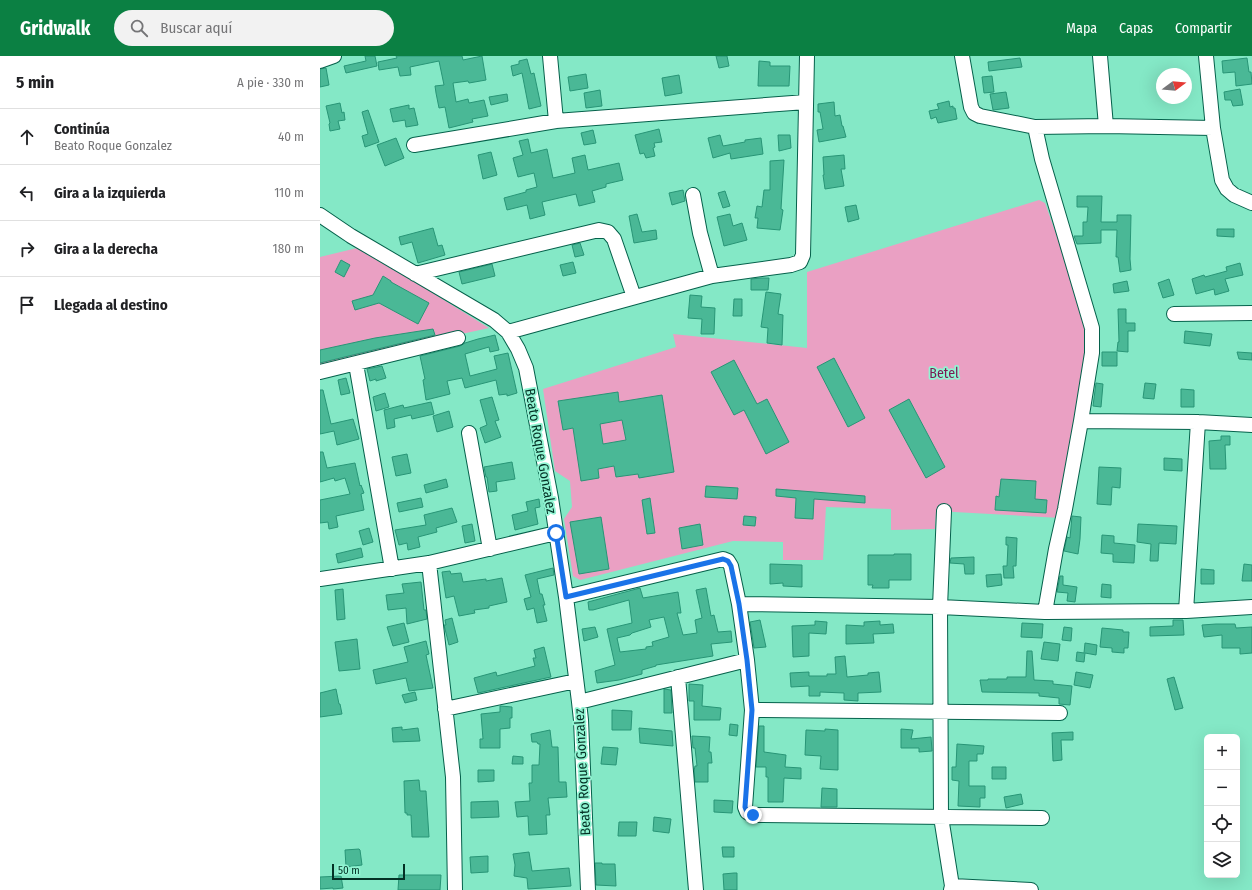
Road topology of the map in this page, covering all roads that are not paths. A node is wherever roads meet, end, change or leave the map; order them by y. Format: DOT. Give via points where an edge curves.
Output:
graph roads {
  1 [pos="334,56"];
  2 [pos="550,56"];
  3 [pos="807,56"];
  4 [pos="962,56"];
  5 [pos="1100,56"];
  6 [pos="1206,56"];
  7 [pos="320,61"];
  8 [pos="806,102"];
  9 [pos="556,121"];
  10 [pos="1106,126"];
  11 [pos="1035,127"];
  12 [pos="1213,128"];
  13 [pos="414,145"];
  14 [pos="693,194"];
  15 [pos="1252,203"];
  16 [pos="320,215"];
  17 [pos="415,274"];
  18 [pos="712,276"];
  19 [pos="634,298"];
  20 [pos="1252,313"];
  21 [pos="1174,314"];
  22 [pos="508,332"];
  23 [pos="458,338"];
  24 [pos="356,364"];
  25 [pos="320,372"];
  26 [pos="1081,421"];
  27 [pos="1198,422"];
  28 [pos="1252,425"];
  29 [pos="469,433"];
  30 [pos="944,512"];
  31 [pos="556,533"];
  32 [pos="490,549"];
  33 [pos="428,563"];
  34 [pos="392,569"];
  35 [pos="320,579"];
  36 [pos="566,597"];
  37 [pos="739,604"];
  38 [pos="940,607"];
  39 [pos="1252,608"];
  40 [pos="1186,611"];
  41 [pos="1046,612"];
  42 [pos="747,660"];
  43 [pos="678,678"];
  44 [pos="576,682"];
  45 [pos="579,702"];
  46 [pos="445,709"];
  47 [pos="752,710"];
  48 [pos="940,712"];
  49 [pos="1060,713"];
  50 [pos="941,817"];
  51 [pos="1042,818"];
  52 [pos="952,888"];
  53 [pos="455,890"];
  54 [pos="588,890"];
  55 [pos="696,890"];
  56 [pos="1031,890"];
  1 -- 7 [label="street"];
  2 -- 9 [label="street"];
  3 -- 8 [label="street"];
  4 -- 11 [label="street" via="974,113"];
  5 -- 10 [label="street"];
  6 -- 12 [label="street"];
  8 -- 9 [label="street"];
  8 -- 18 [label="street" via="803,255 800,262"];
  9 -- 13 [label="street"];
  10 -- 11 [label="street"];
  10 -- 12 [label="street"];
  11 -- 26 [label="street" via="1092,328 1092,353"];
  12 -- 15 [label="street" via="1222,180 1226,189"];
  14 -- 18 [label="street"];
  16 -- 17 [label="street, Beato Roque Gonzalez"];
  17 -- 19 [label="street" via="599,230 608,232 614,239"];
  17 -- 22 [label="street, Beato Roque Gonzalez" via="494,320"];
  18 -- 19 [label="street"];
  19 -- 22 [label="street"];
  20 -- 21 [label="street"];
  22 -- 31 [label="street, Beato Roque Gonzalez" via="526,368"];
  23 -- 24 [label="street"];
  24 -- 25 [label="street"];
  24 -- 34 [label="street"];
  26 -- 27 [label="street"];
  26 -- 41 [label="street"];
  27 -- 28 [label="street"];
  27 -- 40 [label="street"];
  29 -- 32 [label="street"];
  30 -- 38 [label="street"];
  31 -- 32 [label="street"];
  31 -- 36 [label="street, Beato Roque Gonzalez"];
  32 -- 33 [label="street"];
  33 -- 34 [label="street"];
  33 -- 46 [label="street"];
  34 -- 35 [label="street"];
  36 -- 37 [label="street" via="723,559 731,566"];
  36 -- 44 [label="street, Beato Roque Gonzalez"];
  37 -- 38 [label="street"];
  37 -- 42 [label="street"];
  38 -- 41 [label="street"];
  38 -- 48 [label="street"];
  39 -- 40 [label="street"];
  40 -- 41 [label="street"];
  42 -- 43 [label="street"];
  42 -- 47 [label="street"];
  43 -- 45 [label="street"];
  43 -- 55 [label="street"];
  44 -- 45 [label="street, Beato Roque Gonzalez"];
  44 -- 46 [label="street"];
  45 -- 54 [label="street, Beato Roque Gonzalez"];
  46 -- 53 [label="street" via="453,777"];
  47 -- 48 [label="street"];
  47 -- 50 [label="street" via="745,807 747,812 753,815"];
  48 -- 49 [label="street"];
  48 -- 50 [label="street"];
  50 -- 51 [label="street"];
  50 -- 52 [label="street"];
  52 -- 56 [label="street"];
}
